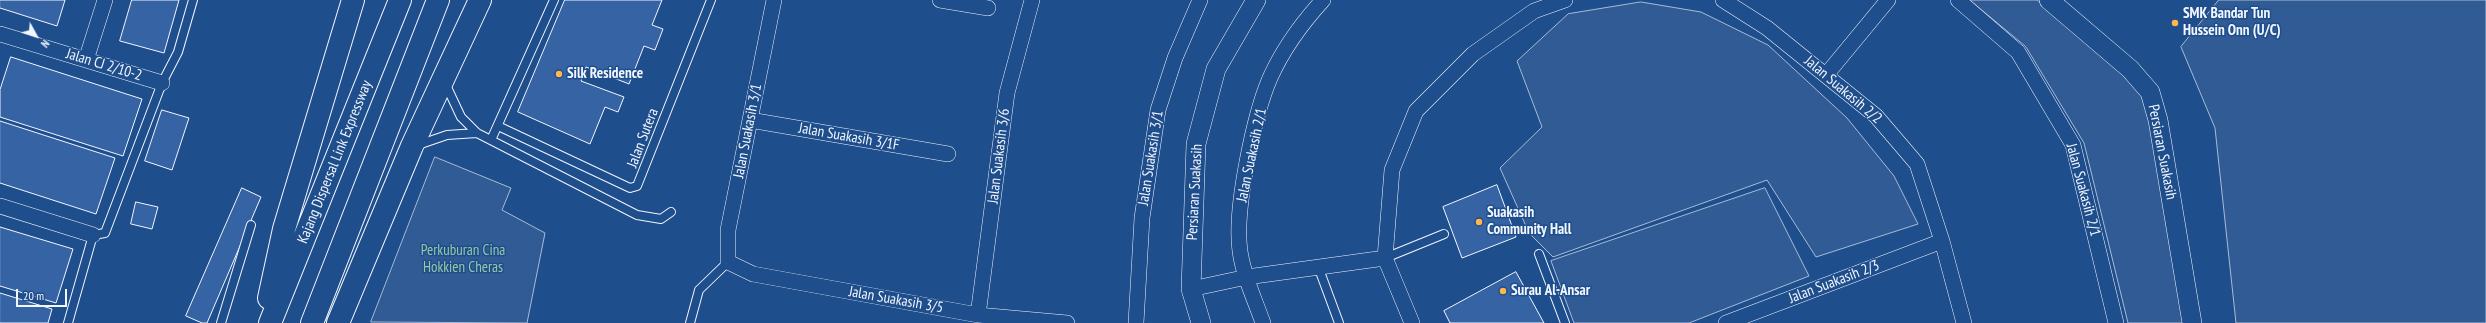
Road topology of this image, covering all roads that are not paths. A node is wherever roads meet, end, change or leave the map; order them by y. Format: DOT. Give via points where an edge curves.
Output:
graph roads {
  1 [pos="105,0"];
  2 [pos="193,0"];
  3 [pos="353,0"];
  4 [pos="400,0"];
  5 [pos="438,0"];
  6 [pos="480,0"];
  7 [pos="554,0"];
  8 [pos="711,0"];
  9 [pos="774,0"];
  10 [pos="940,0"];
  11 [pos="1032,0"];
  12 [pos="1200,0"];
  13 [pos="1256,0"];
  14 [pos="1323,0"];
  15 [pos="1565,0"];
  16 [pos="1723,0"];
  17 [pos="1888,0"];
  18 [pos="1958,0"];
  19 [pos="2049,0"];
  20 [pos="988,8"];
  21 [pos="0,34"];
  22 [pos="86,60"];
  23 [pos="1826,75"];
  24 [pos="443,79"];
  25 [pos="162,82"];
  26 [pos="750,120"];
  27 [pos="498,126"];
  28 [pos="477,133"];
  29 [pos="491,140"];
  30 [pos="412,146"];
  31 [pos="948,154"];
  32 [pos="0,206"];
  33 [pos="671,212"];
  34 [pos="251,225"];
  35 [pos="1444,234"];
  36 [pos="93,235"];
  37 [pos="1942,241"];
  38 [pos="1539,254"];
  39 [pos="1385,258"];
  40 [pos="728,262"];
  41 [pos="1319,269"];
  42 [pos="1247,277"];
  43 [pos="1191,289"];
  44 [pos="978,315"];
  45 [pos="68,323"];
  46 [pos="221,323"];
  47 [pos="264,323"];
  48 [pos="270,323"];
  49 [pos="312,323"];
  50 [pos="338,323"];
  51 [pos="690,323"];
  52 [pos="1067,323"];
  53 [pos="1136,323"];
  54 [pos="1201,323"];
  55 [pos="1263,323"];
  56 [pos="1339,323"];
  57 [pos="1412,323"];
  58 [pos="1565,323"];
  59 [pos="1726,323"];
  60 [pos="1964,323"];
  61 [pos="2116,323"];
  62 [pos="2192,323"];
  1 -- 22 [label="street"];
  2 -- 25 [label="lane" via="178,52"];
  3 -- 47 [label="highway" via="284,229"];
  4 -- 48 [label="highway, Kajang Dispersal Link Expressway"];
  5 -- 49 [label="highway"];
  6 -- 24 [label="highway"];
  7 -- 27 [label="lane"];
  8 -- 27 [label="lane, Jalan Sutera" via="637,186 630,188"];
  9 -- 26 [label="street, Jalan Suakasih 3/1"];
  10 -- 20 [label="street"];
  11 -- 44 [label="street, Jalan Suakasih 3/6" via="1007,93"];
  12 -- 53 [label="street, Jalan Suakasih 3/1" via="1175,58 1158,110 1142,218"];
  13 -- 43 [label="street, Persiaran Suakasih" via="1216,69 1196,144"];
  14 -- 42 [label="street, Jalan Suakasih 2/1" via="1299,27 1270,78 1253,135 1240,209 1240,250"];
  15 -- 39 [label="street" via="1534,11 1473,54 1416,111 1392,170"];
  16 -- 23 [label="street, Jalan Suakasih 2/2" via="1767,28"];
  17 -- 23 [label="street"];
  18 -- 61 [label="street, Jalan Suakasih 2/1" via="2018,52 2073,145"];
  19 -- 62 [label="street, Persiaran Suakasih" via="2130,69 2150,92 2158,120"];
  21 -- 22 [label="street, Jalan CJ 2/10-2"];
  22 -- 25 [label="street, Jalan CJ 2/10-2"];
  23 -- 37 [label="street, Jalan Suakasih 2/2" via="1876,116 1917,164"];
  24 -- 28 [label="lane" via="462,117"];
  24 -- 30 [label="highway"];
  25 -- 36 [label="lane" via="105,233"];
  26 -- 31 [label="street, Jalan Suakasih 3/1F"];
  26 -- 40 [label="street, Jalan Suakasih 3/1" via="728,230"];
  27 -- 29 [label="lane"];
  28 -- 29 [label="lane"];
  28 -- 30 [label="lane" via="447,135"];
  29 -- 33 [label="lane" via="637,215 661,219"];
  30 -- 50 [label="highway"];
  32 -- 36 [label="street"];
  34 -- 46 [label="lane"];
  35 -- 39 [label="lane"];
  36 -- 45 [label="lane"];
  37 -- 59 [label="street, Jalan Suakasih 2/3"];
  37 -- 60 [label="street, Jalan Suakasih 2/2"];
  38 -- 58 [label="lane"];
  39 -- 41 [label="street"];
  39 -- 57 [label="street"];
  40 -- 44 [label="street, Jalan Suakasih 3/5" via="753,274"];
  40 -- 51 [label="lane" via="699,290"];
  41 -- 42 [label="street"];
  41 -- 56 [label="lane"];
  42 -- 43 [label="street"];
  42 -- 55 [label="street, Jalan Suakasih 2/1"];
  43 -- 54 [label="street, Persiaran Suakasih"];
  44 -- 52 [label="street, Jalan Suakasih 3/5"];
}
